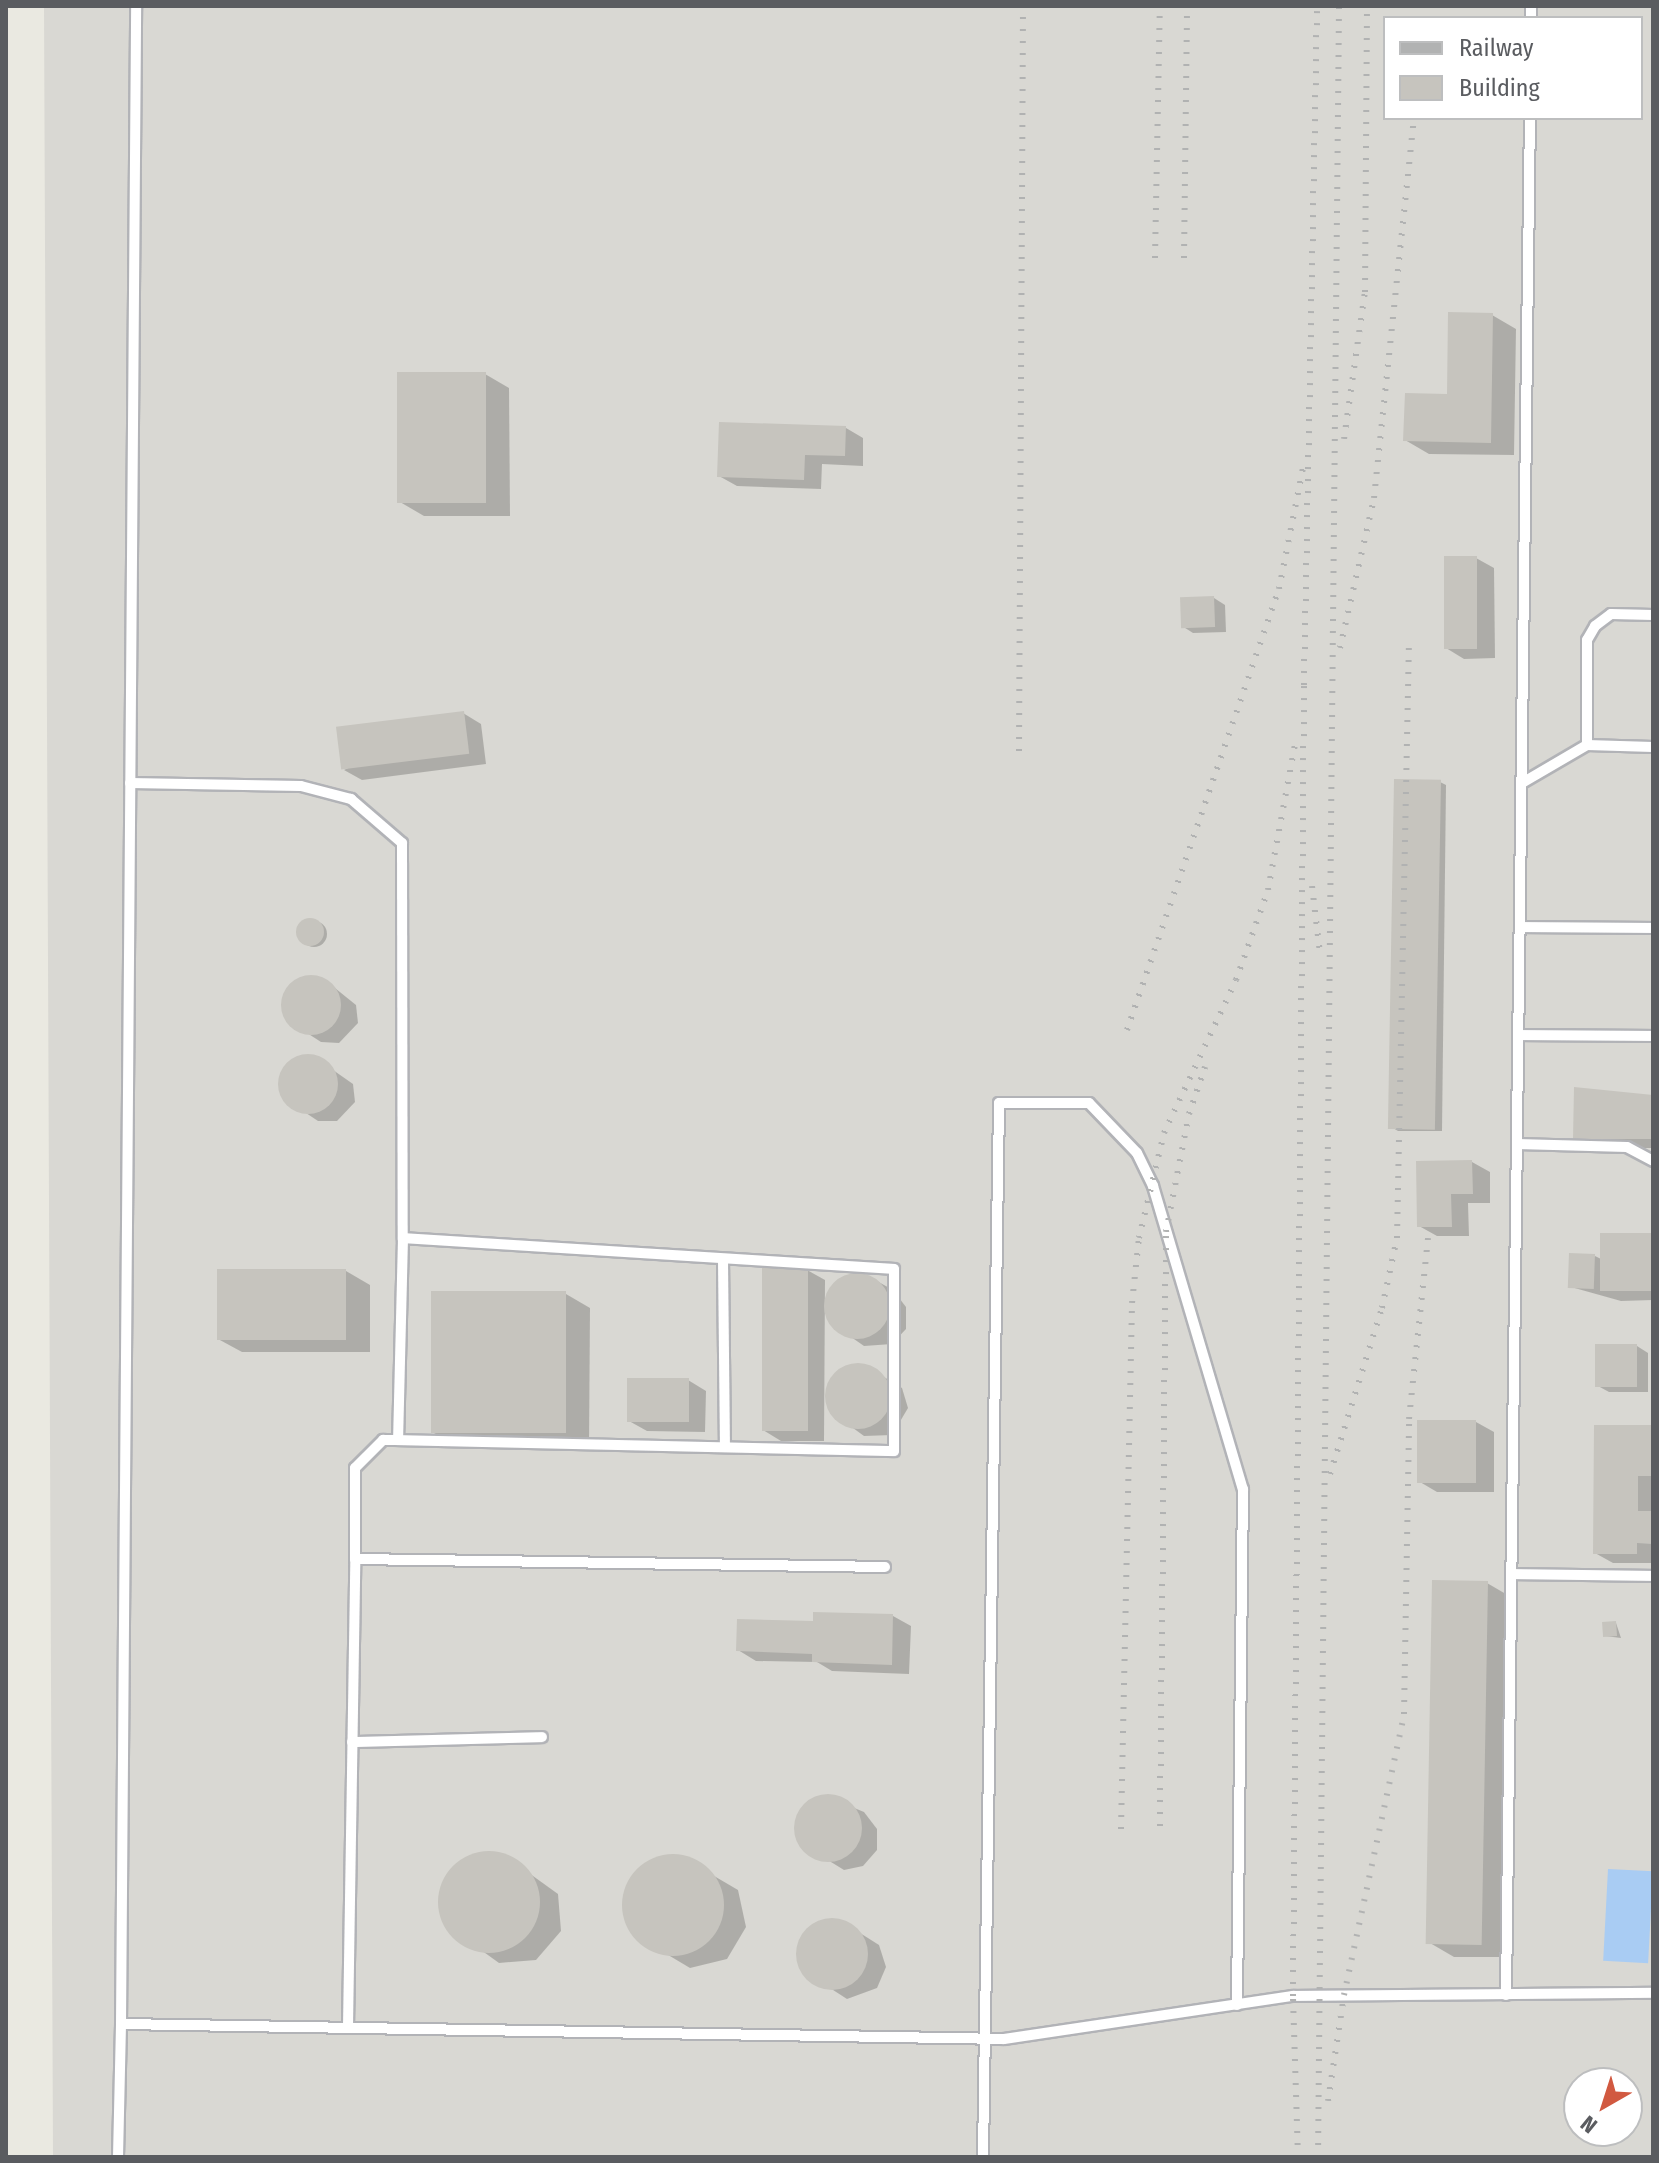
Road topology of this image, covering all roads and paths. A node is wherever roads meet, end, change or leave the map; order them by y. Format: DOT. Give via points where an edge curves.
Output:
graph roads {
  1 [pos="136,6"];
  2 [pos="1530,120"];
  3 [pos="1653,615"];
  4 [pos="1587,745"];
  5 [pos="1653,747"];
  6 [pos="130,783"];
  7 [pos="1522,783"];
  8 [pos="1520,927"];
  9 [pos="1653,928"];
  10 [pos="1518,1035"];
  11 [pos="1653,1036"];
  12 [pos="1517,1144"];
  13 [pos="1653,1161"];
  14 [pos="403,1238"];
  15 [pos="723,1260"];
  16 [pos="398,1440"];
  17 [pos="725,1447"];
  18 [pos="355,1559"];
  19 [pos="885,1567"];
  20 [pos="1512,1574"];
  21 [pos="1653,1576"];
  22 [pos="542,1737"];
  23 [pos="352,1742"];
  24 [pos="1653,1993"];
  25 [pos="1506,1995"];
  26 [pos="1237,2005"];
  27 [pos="121,2024"];
  28 [pos="348,2027"];
  29 [pos="985,2039"];
  30 [pos="118,2157"];
  31 [pos="983,2157"];
  1 -- 6 [label="lane"];
  2 -- 7 [label="lane"];
  3 -- 4 [label="lane" via="1611,614 1587,640"];
  4 -- 5 [label="lane"];
  4 -- 7 [label="lane"];
  6 -- 14 [label="lane" via="301,786 351,799 402,843"];
  6 -- 27 [label="lane"];
  7 -- 8 [label="lane"];
  8 -- 9 [label="lane"];
  8 -- 10 [label="lane"];
  10 -- 11 [label="lane"];
  10 -- 12 [label="lane"];
  12 -- 13 [label="lane" via="1627,1147"];
  12 -- 20 [label="lane"];
  14 -- 15 [label="lane"];
  14 -- 16 [label="lane"];
  15 -- 17 [label="lane"];
  15 -- 17 [label="lane" via="894,1269 894,1451"];
  16 -- 17 [label="lane"];
  16 -- 18 [label="lane" via="383,1440 355,1468"];
  18 -- 19 [label="lane"];
  18 -- 23 [label="lane"];
  20 -- 21 [label="lane"];
  20 -- 25 [label="lane"];
  22 -- 23 [label="lane"];
  23 -- 28 [label="lane"];
  24 -- 25 [label="lane"];
  25 -- 26 [label="lane" via="1293,1996"];
  26 -- 29 [label="lane"];
  26 -- 29 [label="lane" via="1243,1489 1153,1186 1137,1153 1089,1103 999,1103"];
  27 -- 28 [label="lane"];
  27 -- 30 [label="lane"];
  28 -- 29 [label="lane"];
  29 -- 31 [label="lane"];
}
